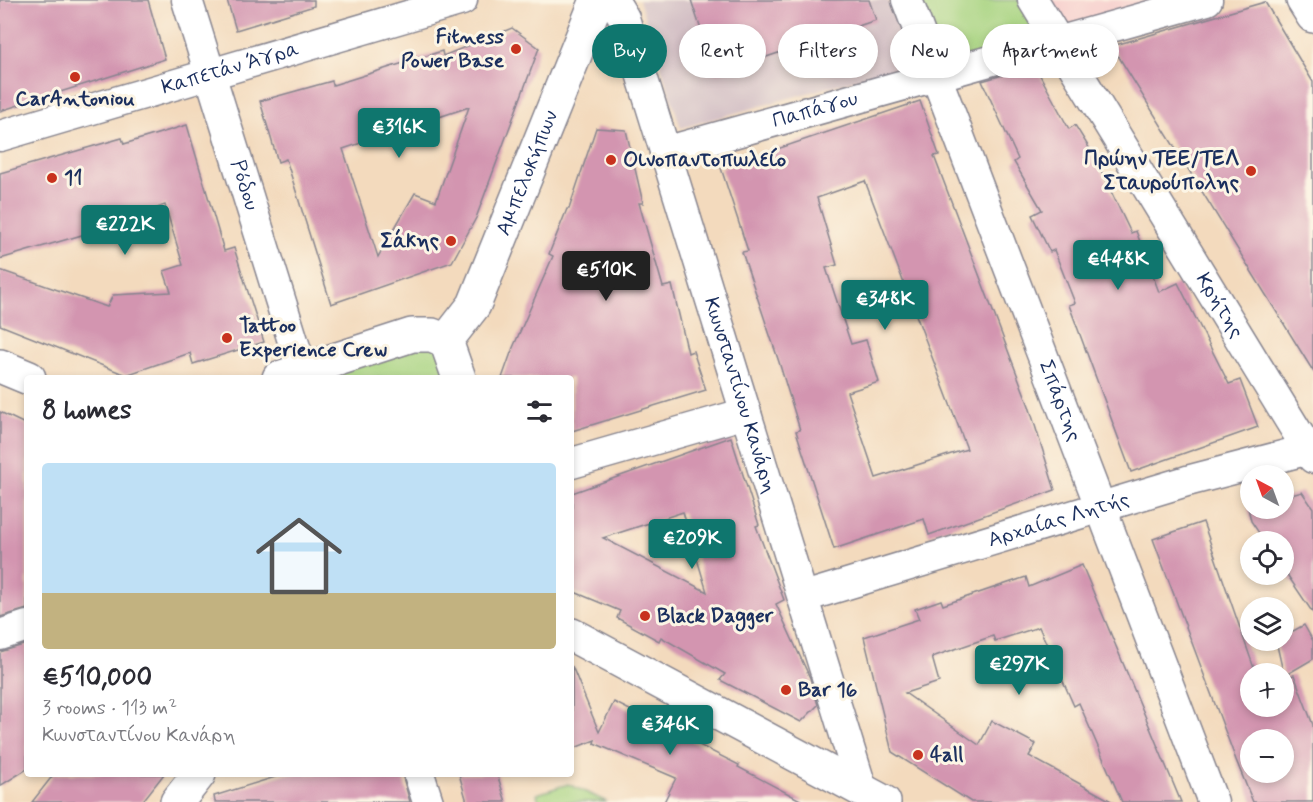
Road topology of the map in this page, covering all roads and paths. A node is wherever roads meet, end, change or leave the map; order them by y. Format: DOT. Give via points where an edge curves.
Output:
graph roads {
  1 [pos="187,0"];
  2 [pos="462,0"];
  3 [pos="597,0"];
  4 [pos="613,0"];
  5 [pos="907,0"];
  6 [pos="1033,0"];
  7 [pos="1207,0"];
  8 [pos="1303,0"];
  9 [pos="1313,16"];
  10 [pos="916,24"];
  11 [pos="1048,24"];
  12 [pos="1118,24"];
  13 [pos="209,74"];
  14 [pos="922,78"];
  15 [pos="938,78"];
  16 [pos="1081,78"];
  17 [pos="0,136"];
  18 [pos="665,152"];
  19 [pos="446,341"];
  20 [pos="0,366"];
  21 [pos="290,374"];
  22 [pos="458,375"];
  23 [pos="24,376"];
  24 [pos="746,413"];
  25 [pos="1311,452"];
  26 [pos="574,462"];
  27 [pos="1099,507"];
  28 [pos="804,597"];
  29 [pos="24,627"];
  30 [pos="0,635"];
  31 [pos="574,636"];
  32 [pos="197,777"];
  33 [pos="419,777"];
  34 [pos="873,796"];
  35 [pos="177,802"];
  36 [pos="428,802"];
  37 [pos="1213,802"];
  1 -- 13 [label="street, Ρόδου"];
  2 -- 13 [label="street, Καπετάν Άγρα"];
  3 -- 19 [label="street, Αμπελοκήπων" via="474,305"];
  4 -- 18 [label="street, Κωνσταντίνου Κανάρη" via="624,18"];
  5 -- 10 [label="street, Σπάρτης"];
  6 -- 11 [label="street, Κρήτης"];
  7 -- 12 [label="street, Παπάγου"];
  8 -- 9 [label="street"];
  13 -- 17 [label="street, Καπετάν Άγρα"];
  13 -- 21 [label="street, Ρόδου"];
  14 -- 18 [label="street, Παπάγου"];
  15 -- 27 [label="street, Σπάρτης"];
  16 -- 25 [label="street, Κρήτης"];
  18 -- 24 [label="street, Κωνσταντίνου Κανάρη"];
  19 -- 21 [label="street" via="432,335 412,335"];
  19 -- 22 [label="street"];
  20 -- 23 [label="street"];
  24 -- 26 [label="street"];
  24 -- 28 [label="street, Κωνσταντίνου Κανάρη"];
  25 -- 27 [label="street, Αρχαίας Λητής" via="1250,463"];
  27 -- 28 [label="street, Αρχαίας Λητής"];
  27 -- 37 [label="street, Σπάρτης"];
  28 -- 34 [label="street, Κωνσταντίνου Κανάρη"];
  29 -- 30 [label="street"];
  31 -- 34 [label="street"];
  32 -- 35 [label="street"];
  33 -- 36 [label="street"];
}
